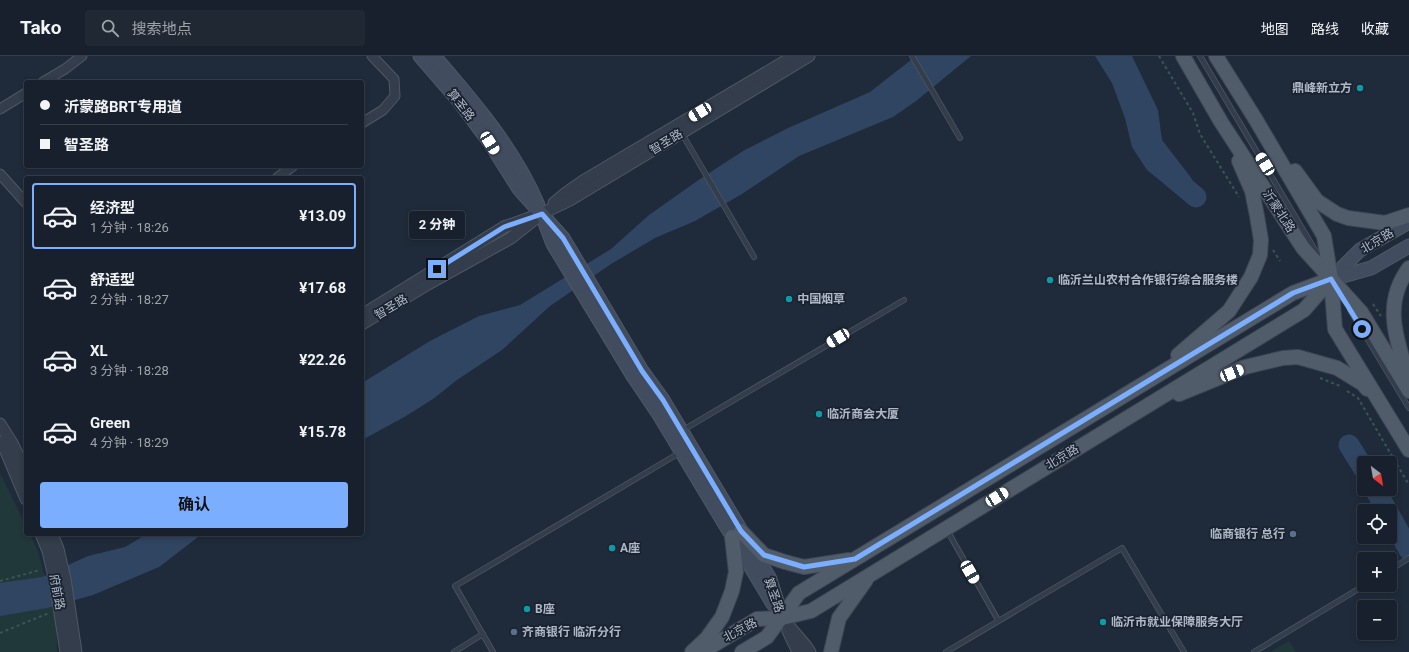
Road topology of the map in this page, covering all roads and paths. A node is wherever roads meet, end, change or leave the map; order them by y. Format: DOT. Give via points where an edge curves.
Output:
graph roads {
  1 [pos="82,56"];
  2 [pos="372,56"];
  3 [pos="420,56"];
  4 [pos="434,56"];
  5 [pos="794,56"];
  6 [pos="809,56"];
  7 [pos="912,56"];
  8 [pos="1159,56"];
  9 [pos="1183,56"];
  10 [pos="1200,56"];
  11 [pos="1216,56"];
  12 [pos="46,80"];
  13 [pos="24,94"];
  14 [pos="0,108"];
  15 [pos="1256,120"];
  16 [pos="364,122"];
  17 [pos="1221,122"];
  18 [pos="681,132"];
  19 [pos="960,138"];
  20 [pos="290,168"];
  21 [pos="0,174"];
  22 [pos="280,176"];
  23 [pos="1240,198"];
  24 [pos="24,201"];
  25 [pos="542,214"];
  26 [pos="1409,215"];
  27 [pos="1409,222"];
  28 [pos="1409,246"];
  29 [pos="1272,248"];
  30 [pos="754,257"];
  31 [pos="1280,261"];
  32 [pos="1409,268"];
  33 [pos="1331,279"];
  34 [pos="590,294"];
  35 [pos="904,300"];
  36 [pos="364,313"];
  37 [pos="364,323"];
  38 [pos="1314,375"];
  39 [pos="1409,382"];
  40 [pos="1145,383"];
  41 [pos="1409,391"];
  42 [pos="1379,402"];
  43 [pos="1409,408"];
  44 [pos="1139,410"];
  45 [pos="0,424"];
  46 [pos="681,430"];
  47 [pos="0,442"];
  48 [pos="1409,450"];
  49 [pos="681,452"];
  50 [pos="24,466"];
  51 [pos="1409,485"];
  52 [pos="24,494"];
  53 [pos="946,528"];
  54 [pos="737,534"];
  55 [pos="44,536"];
  56 [pos="54,542"];
  57 [pos="1409,558"];
  58 [pos="855,559"];
  59 [pos="1397,566"];
  60 [pos="40,570"];
  61 [pos="869,575"];
  62 [pos="0,581"];
  63 [pos="1357,590"];
  64 [pos="49,613"];
  65 [pos="782,618"];
  66 [pos="998,620"];
  67 [pos="0,633"];
  68 [pos="483,634"];
  69 [pos="71,650"];
  70 [pos="454,652"];
  71 [pos="493,652"];
  72 [pos="692,652"];
  73 [pos="702,652"];
  74 [pos="742,652"];
  75 [pos="798,652"];
  76 [pos="810,652"];
  77 [pos="831,652"];
  78 [pos="946,652"];
  79 [pos="1184,652"];
  80 [pos="1254,652"];
  1 -- 12 [label="street"];
  2 -- 16 [label="street" via="394,79 395,96 383,110"];
  3 -- 25 [label="main road, 算圣路" via="459,101 519,189"];
  4 -- 25 [label="main road, 算圣路" via="499,137 529,183"];
  5 -- 25 [label="street, 智圣路" via="583,181"];
  6 -- 18 [label="street, 智圣路"];
  7 -- 19 [label="lane"];
  8 -- 23 [label="path" via="1193,113 1200,134"];
  9 -- 17 [label="main road, 沂蒙北路"];
  10 -- 33 [label="lane"];
  11 -- 15 [label="main road, 沂蒙北路"];
  13 -- 14 [label="street"];
  15 -- 26 [label="main road" via="1317,202 1326,208 1348,218 1385,223"];
  15 -- 33 [label="main road, 沂蒙北路" via="1324,236"];
  17 -- 33 [label="main road, 沂蒙北路" via="1303,248"];
  17 -- 40 [label="main road" via="1252,191 1258,216 1260,255 1251,277 1229,311"];
  18 -- 25 [label="street, 智圣路" via="570,200"];
  18 -- 30 [label="lane"];
  20 -- 22 [label="street"];
  21 -- 24 [label="street"];
  25 -- 34 [label="main road, 算圣路" via="553,244 570,261"];
  25 -- 36 [label="street, 智圣路" via="504,227"];
  25 -- 37 [label="street, 智圣路" via="511,238"];
  27 -- 33 [label="main road, 北京路" via="1360,250"];
  28 -- 33 [label="main road, 北京路" via="1371,268"];
  29 -- 31 [label="path"];
  32 -- 39 [label="main road" via="1401,279 1393,312 1394,326"];
  33 -- 40 [label="main road, 北京路" via="1293,293"];
  33 -- 41 [label="main road, 沂蒙北路" via="1361,312"];
  33 -- 42 [label="main road, 沂蒙北路" via="1335,329"];
  33 -- 43 [label="lane"];
  33 -- 44 [label="main road, 北京路" via="1304,310"];
  34 -- 46 [label="main road, 算圣路"];
  34 -- 49 [label="main road, 算圣路" via="633,376"];
  35 -- 46 [label="lane"];
  38 -- 51 [label="path" via="1358,398"];
  40 -- 58 [label="main road, 北京路"];
  42 -- 44 [label="main road" via="1363,384 1337,368 1298,358 1284,358 1245,367"];
  42 -- 48 [label="main road, 沂蒙北路"];
  44 -- 53 [label="main road, 北京路"];
  45 -- 50 [label="street"];
  46 -- 54 [label="main road, 算圣路"];
  47 -- 52 [label="street"];
  49 -- 54 [label="main road, 算圣路"];
  49 -- 68 [label="lane" via="455,586"];
  53 -- 61 [label="main road, 北京路"];
  53 -- 66 [label="lane"];
  54 -- 58 [label="main road" via="764,555 804,567"];
  54 -- 65 [label="main road, 算圣路"];
  54 -- 72 [label="main road" via="736,572 732,591 722,617 707,638"];
  55 -- 56 [label="street, 府前路"];
  56 -- 69 [label="street, 府前路" via="65,579"];
  57 -- 59 [label="lane"];
  58 -- 65 [label="main road, 北京路" via="800,593"];
  60 -- 62 [label="path"];
  61 -- 65 [label="main road, 北京路" via="810,611"];
  61 -- 77 [label="main road" via="839,618"];
  63 -- 80 [label="lane"];
  64 -- 67 [label="path"];
  65 -- 73 [label="main road, 北京路" via="757,619"];
  65 -- 74 [label="main road, 北京路" via="767,637"];
  65 -- 75 [label="street"];
  65 -- 76 [label="street"];
  66 -- 78 [label="lane"];
  66 -- 79 [label="lane" via="1122,548"];
  68 -- 70 [label="lane"];
  68 -- 71 [label="lane"];
}
